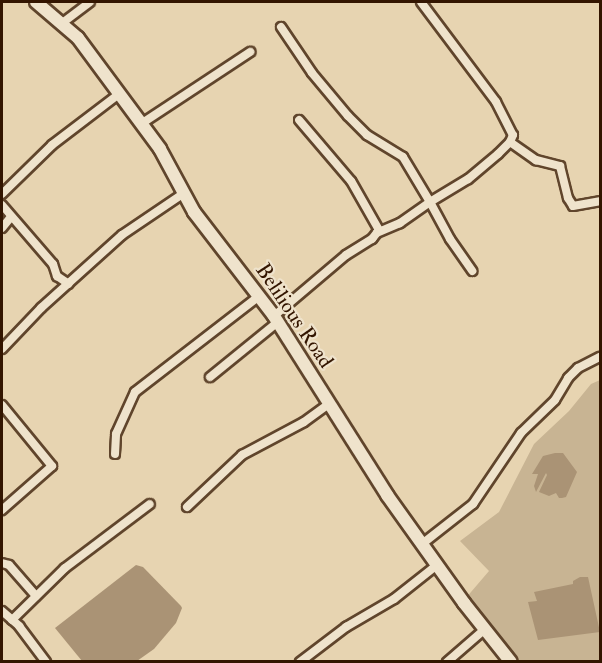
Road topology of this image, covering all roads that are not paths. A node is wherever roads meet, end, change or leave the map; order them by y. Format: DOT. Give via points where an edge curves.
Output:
graph roads {
  1 [pos="36,2"];
  2 [pos="90,2"];
  3 [pos="421,2"];
  4 [pos="61,24"];
  5 [pos="280,27"];
  6 [pos="250,52"];
  7 [pos="119,94"];
  8 [pos="300,120"];
  9 [pos="141,124"];
  10 [pos="510,142"];
  11 [pos="184,193"];
  12 [pos="2,194"];
  13 [pos="600,201"];
  14 [pos="430,202"];
  15 [pos="2,205"];
  16 [pos="11,217"];
  17 [pos="2,228"];
  18 [pos="377,233"];
  19 [pos="472,271"];
  20 [pos="69,284"];
  21 [pos="259,296"];
  22 [pos="276,319"];
  23 [pos="2,348"];
  24 [pos="600,357"];
  25 [pos="210,377"];
  26 [pos="329,404"];
  27 [pos="2,405"];
  28 [pos="115,454"];
  29 [pos="150,504"];
  30 [pos="187,507"];
  31 [pos="2,510"];
  32 [pos="422,544"];
  33 [pos="2,563"];
  34 [pos="436,565"];
  35 [pos="36,596"];
  36 [pos="2,611"];
  37 [pos="12,620"];
  38 [pos="485,629"];
  39 [pos="46,662"];
  40 [pos="300,662"];
  41 [pos="447,662"];
  42 [pos="511,662"];
  1 -- 4 [label="main road, Belilious Road"];
  2 -- 4 [label="street"];
  3 -- 10 [label="street" via="505,114 513,135"];
  4 -- 7 [label="main road, Belilious Road" via="78,38"];
  5 -- 14 [label="street" via="348,116 367,135 403,157"];
  6 -- 9 [label="street"];
  7 -- 9 [label="main road, Belilious Road"];
  7 -- 12 [label="street" via="52,145"];
  8 -- 18 [label="street" via="351,181 379,230"];
  9 -- 11 [label="main road, Belilious Road"];
  10 -- 13 [label="street" via="536,160 560,166 573,206"];
  10 -- 14 [label="street" via="468,179"];
  11 -- 20 [label="street" via="122,235"];
  11 -- 21 [label="main road, Belilious Road" via="194,212"];
  14 -- 18 [label="street"];
  14 -- 19 [label="street"];
  15 -- 16 [label="street"];
  16 -- 17 [label="street"];
  16 -- 20 [label="street" via="53,264 57,276"];
  18 -- 22 [label="street" via="298,294"];
  20 -- 23 [label="street"];
  21 -- 22 [label="main road, Belilious Road"];
  21 -- 28 [label="street" via="135,392 116,434"];
  22 -- 25 [label="street"];
  22 -- 26 [label="main road, Belilious Road"];
  24 -- 32 [label="street" via="568,378 555,400 521,433 473,504"];
  26 -- 30 [label="street" via="242,455"];
  26 -- 32 [label="main road, Belilious Road"];
  27 -- 31 [label="street" via="52,466"];
  29 -- 35 [label="street" via="65,568"];
  32 -- 34 [label="main road, Belilious Road"];
  33 -- 35 [label="street" via="9,565"];
  34 -- 38 [label="main road, Belilious Road"];
  34 -- 40 [label="street" via="394,599 346,627"];
  35 -- 37 [label="street"];
  36 -- 37 [label="street"];
  37 -- 39 [label="street"];
  38 -- 41 [label="street"];
  38 -- 42 [label="main road, Belilious Road"];
}
